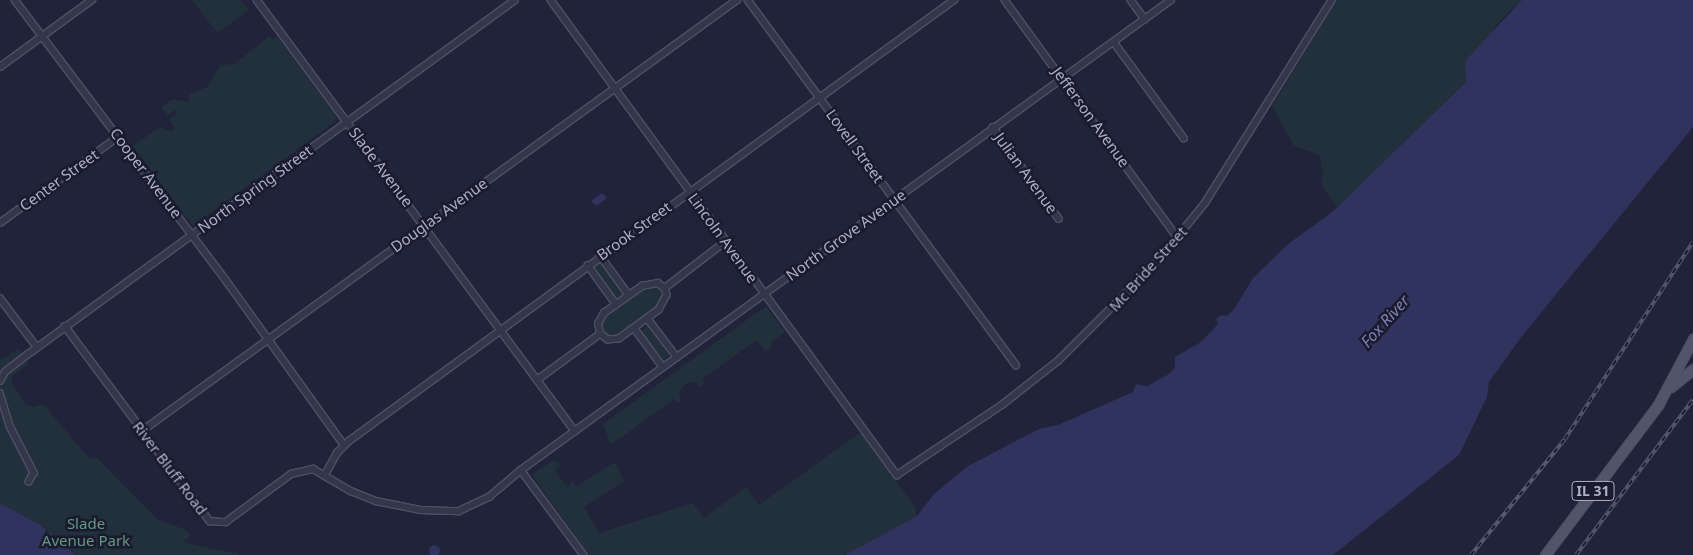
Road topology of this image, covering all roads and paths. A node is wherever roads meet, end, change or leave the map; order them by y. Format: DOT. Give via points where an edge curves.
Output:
graph roads {
  1 [pos="15,0"];
  2 [pos="92,0"];
  3 [pos="257,0"];
  4 [pos="515,0"];
  5 [pos="551,0"];
  6 [pos="737,0"];
  7 [pos="748,0"];
  8 [pos="954,0"];
  9 [pos="1005,0"];
  10 [pos="1131,0"];
  11 [pos="1171,0"];
  12 [pos="1332,0"];
  13 [pos="1145,19"];
  14 [pos="43,36"];
  15 [pos="1114,42"];
  16 [pos="0,67"];
  17 [pos="1062,77"];
  18 [pos="615,88"];
  19 [pos="819,97"];
  20 [pos="348,122"];
  21 [pos="993,127"];
  22 [pos="118,137"];
  23 [pos="1184,138"];
  24 [pos="689,191"];
  25 [pos="893,200"];
  26 [pos="1059,219"];
  27 [pos="0,223"];
  28 [pos="425,226"];
  29 [pos="192,235"];
  30 [pos="1176,235"];
  31 [pos="726,241"];
  32 [pos="600,255"];
  33 [pos="588,265"];
  34 [pos="665,288"];
  35 [pos="629,294"];
  36 [pos="764,294"];
  37 [pos="0,298"];
  38 [pos="616,304"];
  39 [pos="648,319"];
  40 [pos="65,326"];
  41 [pos="500,329"];
  42 [pos="635,329"];
  43 [pos="600,334"];
  44 [pos="1693,338"];
  45 [pos="269,339"];
  46 [pos="37,347"];
  47 [pos="677,357"];
  48 [pos="1016,365"];
  49 [pos="663,367"];
  50 [pos="1693,369"];
  51 [pos="537,380"];
  52 [pos="0,381"];
  53 [pos="1669,388"];
  54 [pos="0,393"];
  55 [pos="142,431"];
  56 [pos="575,431"];
  57 [pos="344,445"];
  58 [pos="520,470"];
  59 [pos="326,473"];
  60 [pos="897,474"];
  61 [pos="29,482"];
  62 [pos="584,555"];
  63 [pos="1545,555"];
  1 -- 14 [label="street, Cooper Avenue"];
  2 -- 14 [label="street"];
  3 -- 20 [label="street, Slade Avenue"];
  4 -- 20 [label="street, North Spring Street"];
  5 -- 18 [label="street, Lincoln Avenue"];
  6 -- 18 [label="street, Douglas Avenue"];
  7 -- 19 [label="street, Lovell Street"];
  8 -- 19 [label="street, Brook Street"];
  9 -- 17 [label="street, Jefferson Avenue"];
  10 -- 13 [label="street"];
  11 -- 13 [label="street, North Grove Avenue"];
  12 -- 30 [label="street, Mc Bride Street" via="1205,203"];
  13 -- 15 [label="street, North Grove Avenue"];
  14 -- 16 [label="street"];
  14 -- 22 [label="street, Cooper Avenue"];
  15 -- 17 [label="street, North Grove Avenue"];
  15 -- 23 [label="street"];
  17 -- 21 [label="street, North Grove Avenue"];
  17 -- 30 [label="street, Jefferson Avenue"];
  18 -- 24 [label="street, Lincoln Avenue"];
  18 -- 28 [label="street, Douglas Avenue"];
  19 -- 24 [label="street, Brook Street"];
  19 -- 25 [label="street, Lovell Street"];
  20 -- 28 [label="street, Slade Avenue"];
  20 -- 29 [label="street, North Spring Street"];
  21 -- 25 [label="street, North Grove Avenue"];
  21 -- 26 [label="street, Julian Avenue"];
  22 -- 27 [label="street, Center Street"];
  22 -- 29 [label="street, Cooper Avenue"];
  24 -- 31 [label="street, Lincoln Avenue"];
  24 -- 32 [label="street, Brook Street"];
  25 -- 36 [label="street, North Grove Avenue"];
  25 -- 48 [label="street, Lovell Street"];
  28 -- 41 [label="street, Slade Avenue"];
  28 -- 45 [label="street, Douglas Avenue"];
  29 -- 40 [label="street, North Spring Street"];
  29 -- 45 [label="street, Cooper Avenue"];
  30 -- 60 [label="street, Mc Bride Street" via="1158,261 1058,361 994,410"];
  31 -- 34 [label="street"];
  31 -- 36 [label="street, Lincoln Avenue"];
  32 -- 33 [label="street, Brook Street"];
  32 -- 35 [label="street"];
  33 -- 38 [label="street"];
  33 -- 41 [label="street, Brook Street"];
  34 -- 35 [label="street" via="658,283 650,283"];
  34 -- 39 [label="street" via="667,299"];
  35 -- 38 [label="street"];
  36 -- 47 [label="street, North Grove Avenue"];
  36 -- 60 [label="street, Lincoln Avenue"];
  37 -- 46 [label="street"];
  38 -- 43 [label="street" via="599,320"];
  39 -- 42 [label="street"];
  39 -- 47 [label="street"];
  40 -- 46 [label="street, North Spring Street"];
  40 -- 55 [label="street, River Bluff Road"];
  41 -- 51 [label="street, Slade Avenue"];
  41 -- 57 [label="street, Brook Street"];
  42 -- 43 [label="street" via="612,341"];
  42 -- 49 [label="street"];
  43 -- 51 [label="street"];
  44 -- 53 [label="main road, IL 31"];
  45 -- 55 [label="street, Douglas Avenue"];
  45 -- 57 [label="street, Cooper Avenue"];
  46 -- 52 [label="street, North Spring Street" via="6,372"];
  47 -- 49 [label="street, North Grove Avenue"];
  49 -- 56 [label="street, North Grove Avenue"];
  50 -- 53 [label="main road"];
  51 -- 56 [label="street, Slade Avenue"];
  53 -- 63 [label="main road, IL 31"];
  54 -- 61 [label="street" via="10,426 34,473"];
  55 -- 59 [label="street, River Bluff Road" via="200,512 213,522 229,520 296,472 313,469"];
  56 -- 58 [label="street, North Grove Avenue"];
  57 -- 59 [label="street, Brook Street"];
  58 -- 59 [label="street" via="477,504 450,512 376,501 351,491"];
  58 -- 62 [label="street"];
}
